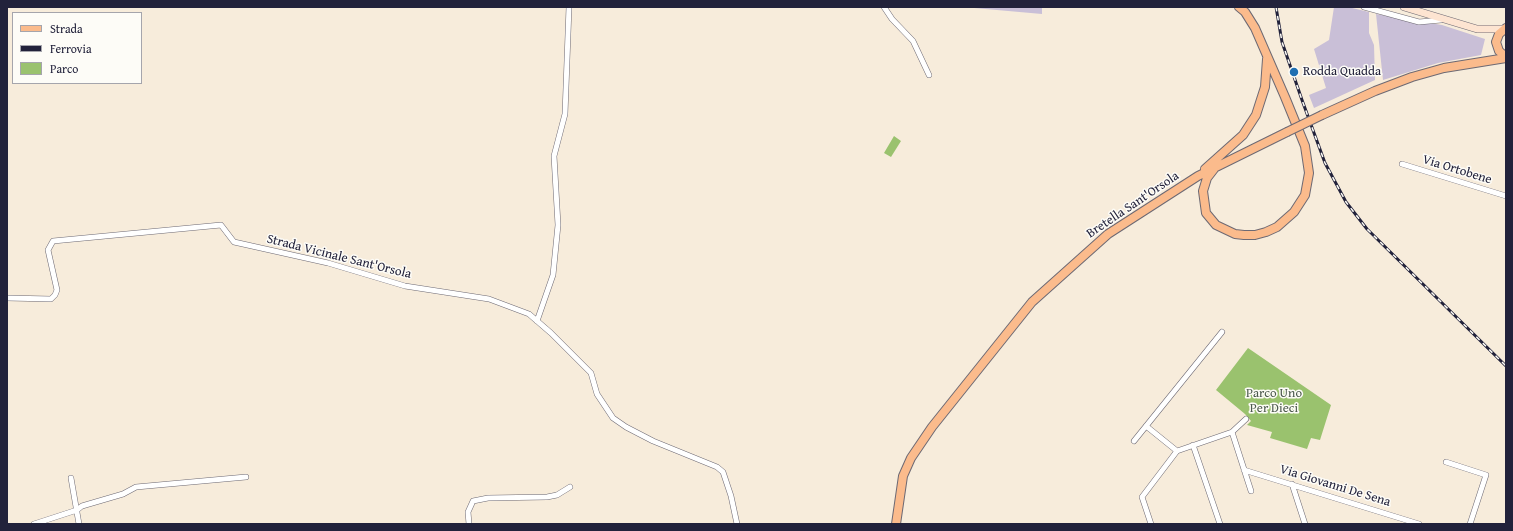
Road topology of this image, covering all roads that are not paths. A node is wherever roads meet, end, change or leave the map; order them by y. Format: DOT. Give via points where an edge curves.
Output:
graph roads {
  1 [pos="569,7"];
  2 [pos="884,7"];
  3 [pos="1239,7"];
  4 [pos="1364,7"];
  5 [pos="1404,7"];
  6 [pos="1442,20"];
  7 [pos="1505,29"];
  8 [pos="1499,51"];
  9 [pos="1267,56"];
  10 [pos="1506,58"];
  11 [pos="1485,61"];
  12 [pos="929,75"];
  13 [pos="1402,164"];
  14 [pos="1215,167"];
  15 [pos="1198,176"];
  16 [pos="1506,196"];
  17 [pos="7,298"];
  18 [pos="537,321"];
  19 [pos="1222,332"];
  20 [pos="1246,419"];
  21 [pos="1146,426"];
  22 [pos="1232,432"];
  23 [pos="1134,441"];
  24 [pos="1193,445"];
  25 [pos="1177,451"];
  26 [pos="1446,462"];
  27 [pos="1244,470"];
  28 [pos="246,477"];
  29 [pos="71,478"];
  30 [pos="1292,484"];
  31 [pos="570,487"];
  32 [pos="1251,491"];
  33 [pos="77,510"];
  34 [pos="34,524"];
  35 [pos="79,524"];
  36 [pos="468,524"];
  37 [pos="737,524"];
  38 [pos="896,524"];
  39 [pos="1151,524"];
  40 [pos="1220,524"];
  41 [pos="1305,524"];
  42 [pos="1419,524"];
  43 [pos="1470,524"];
  1 -- 18 [label="street" via="565,114 554,156 558,225 553,275"];
  2 -- 12 [label="street" via="913,41"];
  3 -- 9 [label="main road" via="1253,24"];
  4 -- 6 [label="street" via="1419,22"];
  5 -- 6 [label="main road"];
  6 -- 7 [label="main road" via="1477,29"];
  7 -- 8 [label="main road" via="1497,39"];
  8 -- 10 [label="main road"];
  8 -- 11 [label="main road, Bretella Sant'Orsola"];
  9 -- 14 [label="main road" via="1308,156 1309,172 1305,195 1294,212 1277,227 1255,235 1235,234 1210,220 1204,205 1204,185"];
  9 -- 15 [label="main road" via="1265,87 1256,115 1243,135"];
  10 -- 11 [label="main road, Bretella Sant'Orsola"];
  11 -- 14 [label="main road, Bretella Sant'Orsola, bridge" via="1444,68 1375,91"];
  13 -- 16 [label="street, Via Ortobene"];
  14 -- 15 [label="main road, Bretella Sant'Orsola"];
  15 -- 38 [label="main road, Bretella Sant'Orsola" via="1108,234 1032,302 1013,323 927,433 911,458 903,476"];
  17 -- 18 [label="street, Strada Vicinale Sant'Orsola" via="51,299 55,295 48,250 53,241 221,225 234,242 328,263 405,286 489,299 529,314"];
  18 -- 37 [label="street, Strada Vicinale Sant'Orsola" via="591,373 597,394 614,418 653,441 717,467 723,472"];
  19 -- 21 [label="street"];
  20 -- 22 [label="street"];
  21 -- 23 [label="street"];
  21 -- 25 [label="street"];
  22 -- 24 [label="street"];
  22 -- 27 [label="street"];
  24 -- 25 [label="street"];
  24 -- 40 [label="street"];
  25 -- 39 [label="street" via="1142,497"];
  26 -- 43 [label="street" via="1486,475"];
  27 -- 30 [label="street, Via Giovanni De Sena"];
  27 -- 32 [label="street"];
  28 -- 33 [label="street" via="136,487 124,494 82,506"];
  29 -- 33 [label="street"];
  30 -- 41 [label="street"];
  30 -- 42 [label="street, Via Giovanni De Sena"];
  31 -- 36 [label="street" via="557,495 547,497 488,498 472,501 468,512"];
  33 -- 34 [label="street"];
  33 -- 35 [label="street"];
}
